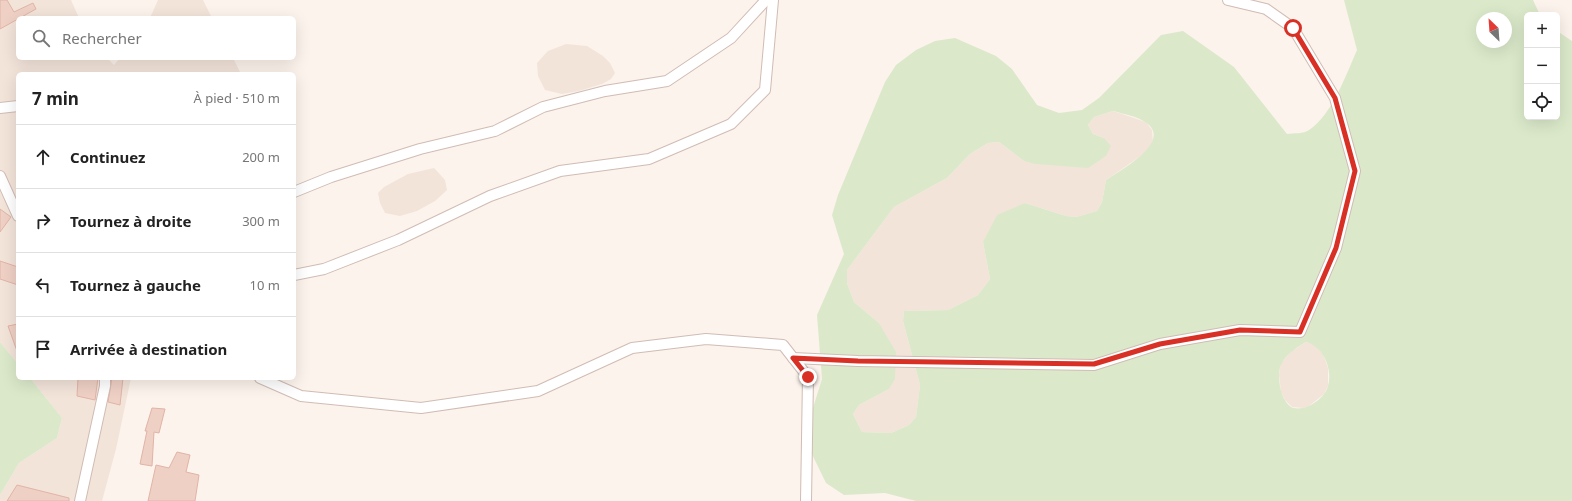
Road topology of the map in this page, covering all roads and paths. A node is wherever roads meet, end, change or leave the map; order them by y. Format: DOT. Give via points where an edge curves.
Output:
graph roads {
  1 [pos="766,0"];
  2 [pos="773,0"];
  3 [pos="1228,0"];
  4 [pos="16,106"];
  5 [pos="0,108"];
  6 [pos="0,176"];
  7 [pos="296,191"];
  8 [pos="16,212"];
  9 [pos="296,275"];
  10 [pos="793,358"];
  11 [pos="105,380"];
  12 [pos="265,380"];
  13 [pos="80,501"];
  14 [pos="806,501"];
  1 -- 7 [label="street" via="731,38 667,81 605,91 543,107 495,131 420,149 331,176"];
  2 -- 9 [label="street" via="765,90 731,124 649,159 553,173 490,196 398,240 324,269"];
  3 -- 10 [label="street" via="1266,9 1293,28 1335,98 1355,171 1336,248 1300,332 1240,330 1160,344 1094,364"];
  4 -- 5 [label="street"];
  6 -- 8 [label="street"];
  10 -- 12 [label="street" via="783,345 706,339 632,348 538,391 421,408 301,396"];
  10 -- 14 [label="street" via="808,377"];
  11 -- 13 [label="street"];
}
